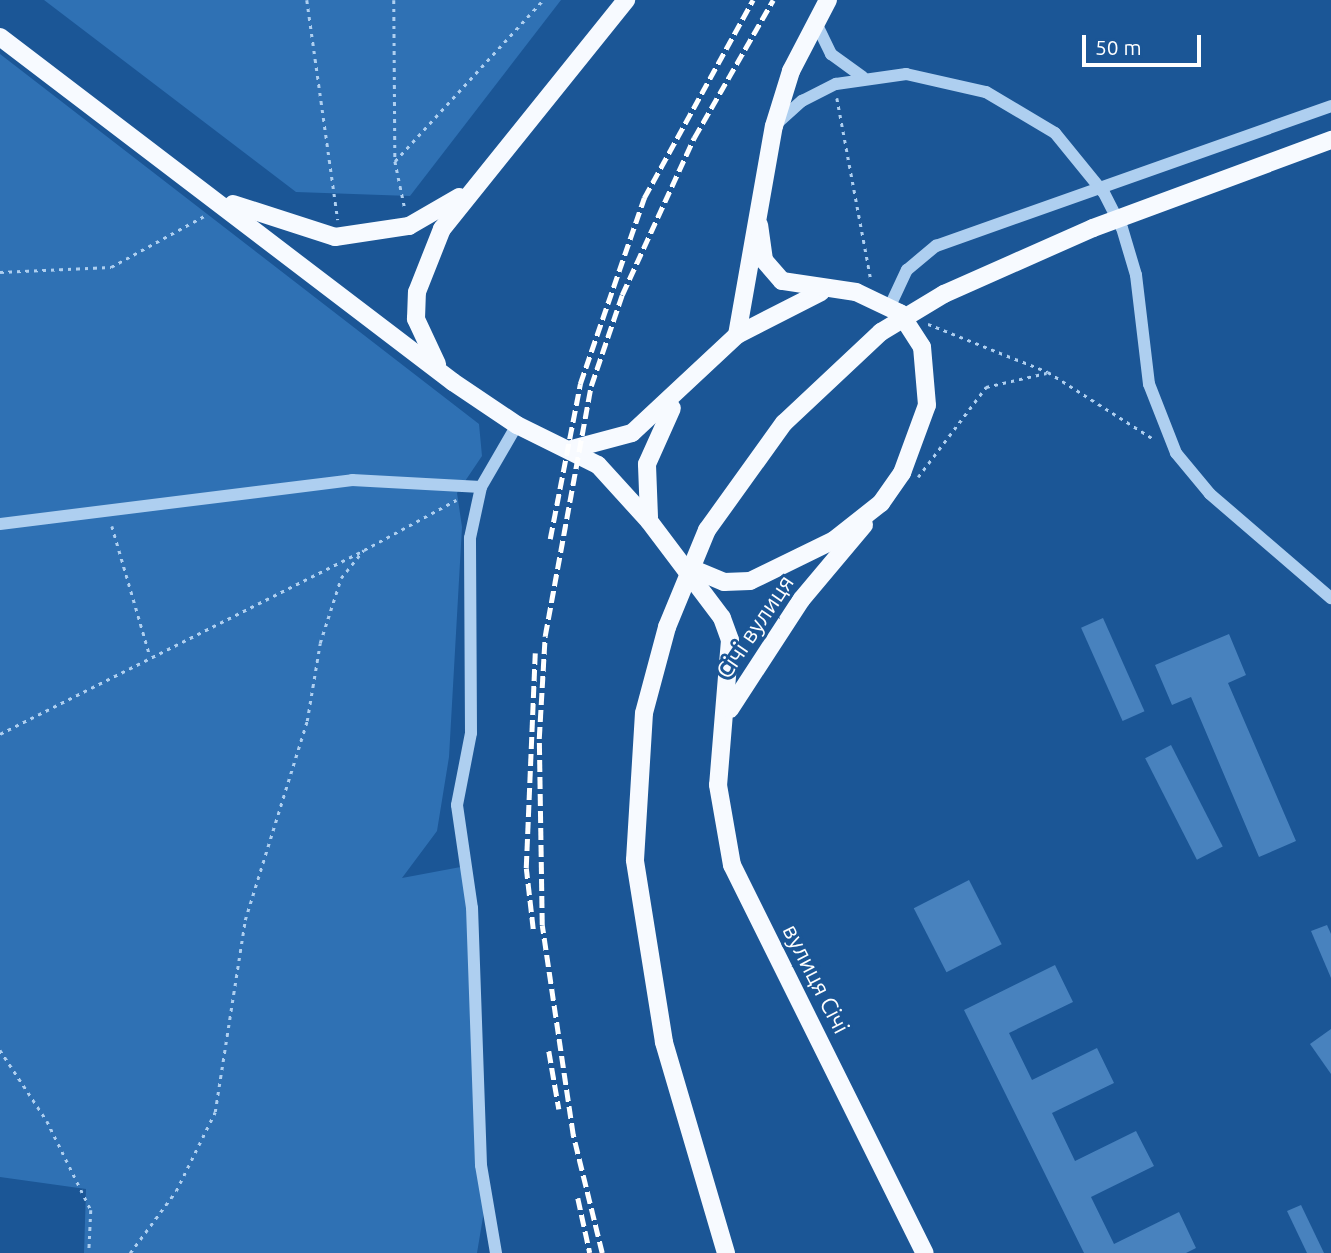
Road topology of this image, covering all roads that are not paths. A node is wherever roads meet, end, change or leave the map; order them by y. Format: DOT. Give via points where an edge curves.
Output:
graph roads {
  1 [pos="626,0"];
  2 [pos="828,0"];
  3 [pos="815,21"];
  4 [pos="0,37"];
  5 [pos="863,77"];
  6 [pos="1331,106"];
  7 [pos="774,126"];
  8 [pos="1331,140"];
  9 [pos="193,182"];
  10 [pos="470,188"];
  11 [pos="759,225"];
  12 [pos="829,290"];
  13 [pos="889,306"];
  14 [pos="737,335"];
  15 [pos="453,383"];
  16 [pos="681,392"];
  17 [pos="517,425"];
  18 [pos="572,449"];
  19 [pos="481,486"];
  20 [pos="881,503"];
  21 [pos="649,521"];
  22 [pos="0,524"];
  23 [pos="674,559"];
  24 [pos="1331,598"];
  25 [pos="728,713"];
  26 [pos="496,1253"];
  27 [pos="726,1253"];
  28 [pos="925,1253"];
  1 -- 10 [label="main road"];
  2 -- 3 [label="main road"];
  3 -- 5 [label="street" via="831,54"];
  3 -- 7 [label="main road"];
  4 -- 9 [label="main road"];
  5 -- 7 [label="street" via="802,101"];
  5 -- 24 [label="street" via="906,74 986,92 1055,133 1081,161 1122,228 1136,275 1149,384 1176,453 1210,494"];
  6 -- 13 [label="street" via="1006,219 919,255"];
  7 -- 11 [label="main road"];
  8 -- 27 [label="main road" via="1093,228 944,294 832,372 739,480 707,530 667,627 644,713 635,791 644,946 664,1042"];
  9 -- 10 [label="main road" via="250,213 335,237 409,226"];
  9 -- 15 [label="main road"];
  10 -- 15 [label="main road" via="442,229 417,292 416,319 428,354"];
  11 -- 12 [label="main road" via="771,272 799,287"];
  11 -- 14 [label="main road"];
  12 -- 13 [label="main road"];
  12 -- 14 [label="main road" via="792,302"];
  13 -- 20 [label="main road, Січі вулиця" via="922,347 927,405 906,464"];
  14 -- 16 [label="main road"];
  15 -- 17 [label="main road, Січі вулиця"];
  16 -- 18 [label="main road" via="632,433"];
  16 -- 21 [label="main road" via="647,464"];
  17 -- 18 [label="main road, Січі вулиця"];
  17 -- 19 [label="street"];
  18 -- 21 [label="main road, Січі вулиця" via="621,485"];
  19 -- 22 [label="street" via="352,480"];
  19 -- 26 [label="street" via="470,538 471,733 457,805 472,908 481,1165"];
  20 -- 23 [label="main road" via="788,568 751,581 704,577"];
  20 -- 25 [label="main road, Січі вулиця" via="801,600"];
  21 -- 23 [label="main road, Січі вулиця"];
  23 -- 25 [label="main road, Січі вулиця" via="722,618 730,640"];
  25 -- 28 [label="main road, вулиця Січі" via="718,785 732,865"];
}
